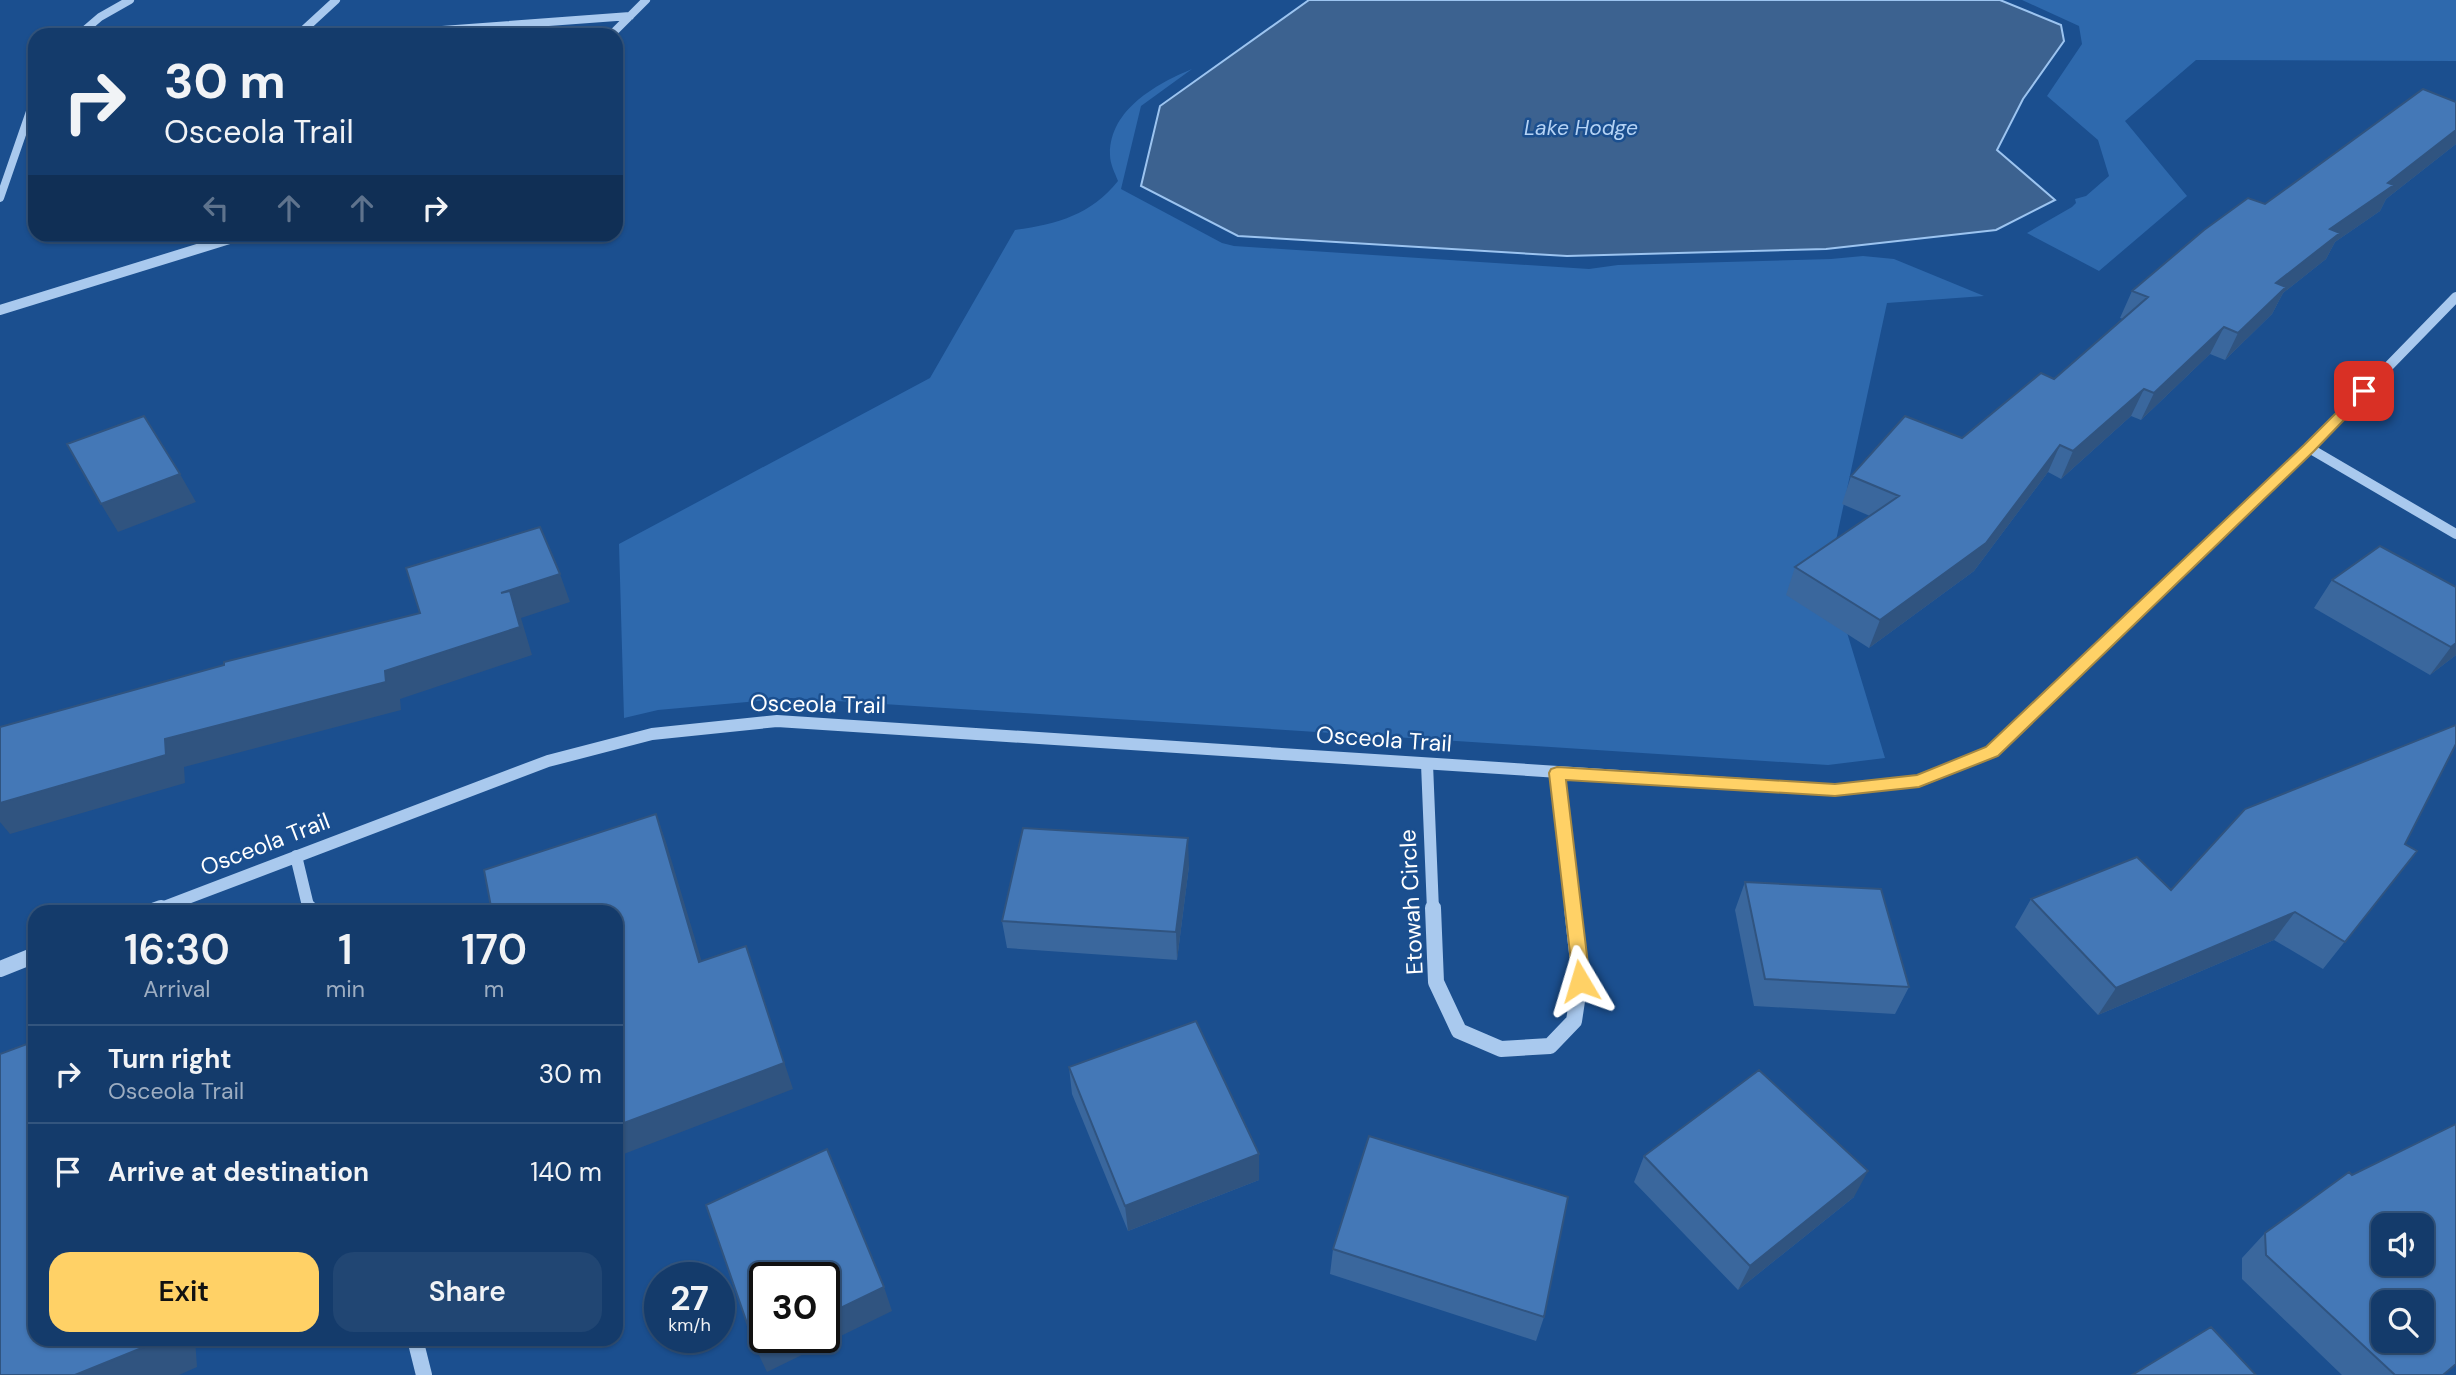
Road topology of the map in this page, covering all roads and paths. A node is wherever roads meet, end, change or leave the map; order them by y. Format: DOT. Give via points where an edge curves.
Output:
graph roads {
  1 [pos="130,0"];
  2 [pos="336,0"];
  3 [pos="646,0"];
  4 [pos="630,16"];
  5 [pos="88,28"];
  6 [pos="306,28"];
  7 [pos="468,28"];
  8 [pos="618,28"];
  9 [pos="28,117"];
  10 [pos="0,198"];
  11 [pos="221,242"];
  12 [pos="2456,297"];
  13 [pos="0,310"];
  14 [pos="2309,448"];
  15 [pos="2456,534"];
  16 [pos="1427,764"];
  17 [pos="1557,773"];
  18 [pos="296,856"];
  19 [pos="168,905"];
  20 [pos="308,905"];
  21 [pos="28,958"];
  22 [pos="0,969"];
  23 [pos="417,1346"];
  24 [pos="424,1375"];
  1 -- 5 [label="street"];
  2 -- 6 [label="street"];
  3 -- 4 [label="street"];
  4 -- 7 [label="street"];
  4 -- 8 [label="street"];
  9 -- 10 [label="street"];
  11 -- 13 [label="street"];
  12 -- 14 [label="street, Osceola Trail"];
  14 -- 15 [label="street"];
  14 -- 17 [label="street, Osceola Trail" via="1992,752 1919,781 1835,790"];
  16 -- 17 [label="street, Osceola Trail"];
  16 -- 17 [label="street, Etowah Circle" via="1436,982 1459,1031 1501,1049 1550,1046 1574,1021 1580,981"];
  16 -- 18 [label="street, Osceola Trail" via="777,721 652,734 548,761"];
  18 -- 19 [label="street, Osceola Trail"];
  18 -- 20 [label="street"];
  21 -- 22 [label="street"];
  23 -- 24 [label="street"];
}
